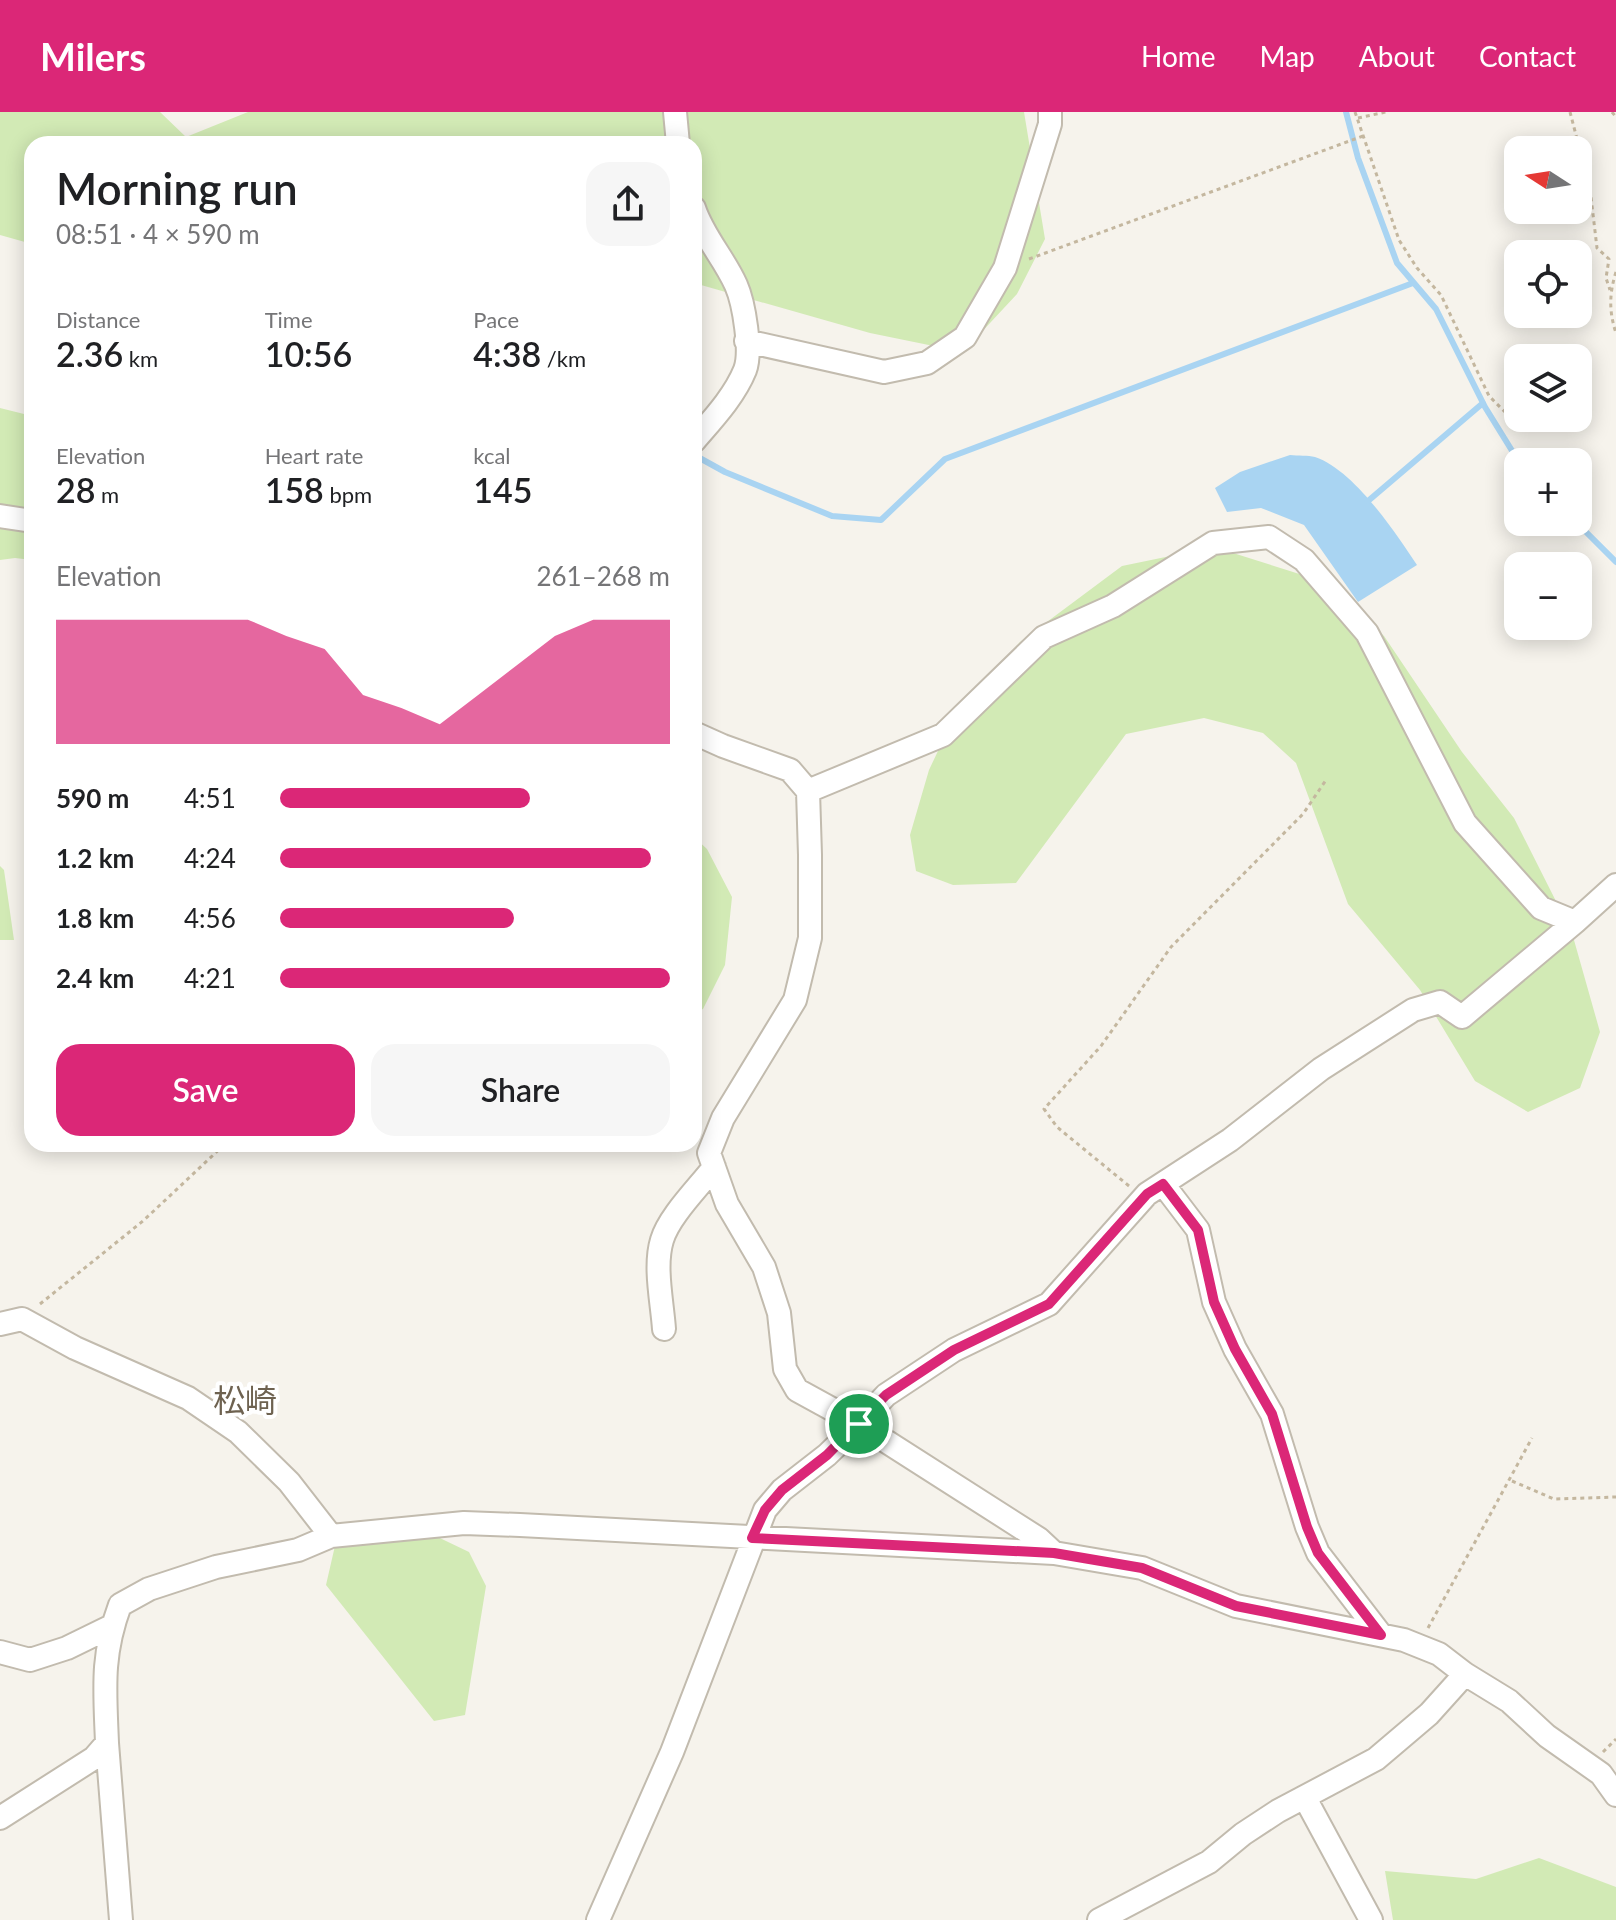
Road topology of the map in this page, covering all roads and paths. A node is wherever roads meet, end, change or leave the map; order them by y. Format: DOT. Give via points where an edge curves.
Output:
graph roads {
  1 [pos="675,112"];
  2 [pos="1050,112"];
  3 [pos="1355,112"];
  4 [pos="1386,112"];
  5 [pos="1570,112"];
  6 [pos="1612,112"];
  7 [pos="1616,117"];
  8 [pos="1357,118"];
  9 [pos="677,136"];
  10 [pos="1363,136"];
  11 [pos="702,229"];
  12 [pos="1005,268"];
  13 [pos="1616,272"];
  14 [pos="1610,290"];
  15 [pos="1616,333"];
  16 [pos="746,341"];
  17 [pos="1504,411"];
  18 [pos="702,432"];
  19 [pos="0,516"];
  20 [pos="24,520"];
  21 [pos="702,737"];
  22 [pos="1326,780"];
  23 [pos="808,791"];
  24 [pos="1616,885"];
  25 [pos="1575,922"];
  26 [pos="216,1152"];
  27 [pos="714,1167"];
  28 [pos="1163,1184"];
  29 [pos="1144,1198"];
  30 [pos="11,1322"];
  31 [pos="664,1329"];
  32 [pos="859,1424"];
  33 [pos="1532,1438"];
  34 [pos="1511,1480"];
  35 [pos="1616,1497"];
  36 [pos="331,1536"];
  37 [pos="752,1538"];
  38 [pos="1054,1553"];
  39 [pos="112,1626"];
  40 [pos="1381,1635"];
  41 [pos="1418,1646"];
  42 [pos="0,1652"];
  43 [pos="1465,1674"];
  44 [pos="107,1743"];
  45 [pos="1616,1795"];
  46 [pos="1305,1798"];
  47 [pos="0,1818"];
  48 [pos="121,1920"];
  49 [pos="598,1920"];
  50 [pos="1099,1920"];
  51 [pos="1371,1920"];
  1 -- 9 [label="street"];
  2 -- 12 [label="street"];
  3 -- 8 [label="path"];
  4 -- 8 [label="path"];
  5 -- 14 [label="path" via="1590,189 1597,248 1609,259"];
  6 -- 7 [label="path"];
  8 -- 10 [label="path"];
  10 -- 12 [label="path"];
  10 -- 17 [label="path" via="1399,240 1441,295 1489,396"];
  11 -- 16 [label="street" via="736,284 746,314"];
  12 -- 16 [label="street" via="965,337 927,363 884,372"];
  13 -- 14 [label="path"];
  14 -- 15 [label="path"];
  16 -- 18 [label="street" via="746,368"];
  19 -- 20 [label="street"];
  21 -- 23 [label="street" via="790,770"];
  22 -- 29 [label="path" via="1303,814 1171,947 1101,1046 1044,1109 1057,1127"];
  23 -- 25 [label="street" via="943,735 1044,637 1113,606 1213,543 1269,537 1304,560 1367,633 1465,823 1541,908"];
  23 -- 27 [label="street" via="810,938 795,1000 723,1118 709,1153"];
  24 -- 25 [label="street"];
  25 -- 28 [label="street" via="1462,1017 1440,1002 1413,1010 1321,1069"];
  26 -- 30 [label="path" via="143,1221"];
  27 -- 31 [label="street" via="662,1238"];
  27 -- 32 [label="street" via="727,1204 764,1267 779,1313 785,1369 797,1390"];
  28 -- 29 [label="street"];
  28 -- 40 [label="street" via="1198,1230 1214,1302 1272,1414 1318,1553"];
  29 -- 32 [label="street" via="1049,1304 954,1350 886,1395"];
  30 -- 36 [label="street" via="188,1398 238,1432 289,1482"];
  32 -- 37 [label="street" via="782,1490"];
  32 -- 38 [label="street"];
  33 -- 34 [label="path"];
  34 -- 35 [label="path" via="1554,1499"];
  34 -- 41 [label="path"];
  36 -- 37 [label="street" via="464,1523"];
  36 -- 39 [label="street" via="298,1550 216,1567 149,1589 120,1605"];
  37 -- 38 [label="street"];
  37 -- 49 [label="street" via="672,1752"];
  38 -- 40 [label="street" via="1142,1568 1236,1606"];
  39 -- 42 [label="street" via="30,1660"];
  39 -- 44 [label="street" via="104,1666"];
  40 -- 41 [label="street"];
  41 -- 43 [label="street"];
  43 -- 45 [label="street" via="1509,1701 1601,1774"];
  43 -- 46 [label="street" via="1429,1714 1376,1759"];
  44 -- 47 [label="street" via="94,1758"];
  44 -- 48 [label="street"];
  46 -- 50 [label="street" via="1243,1834 1209,1862"];
  46 -- 51 [label="street"];
}
